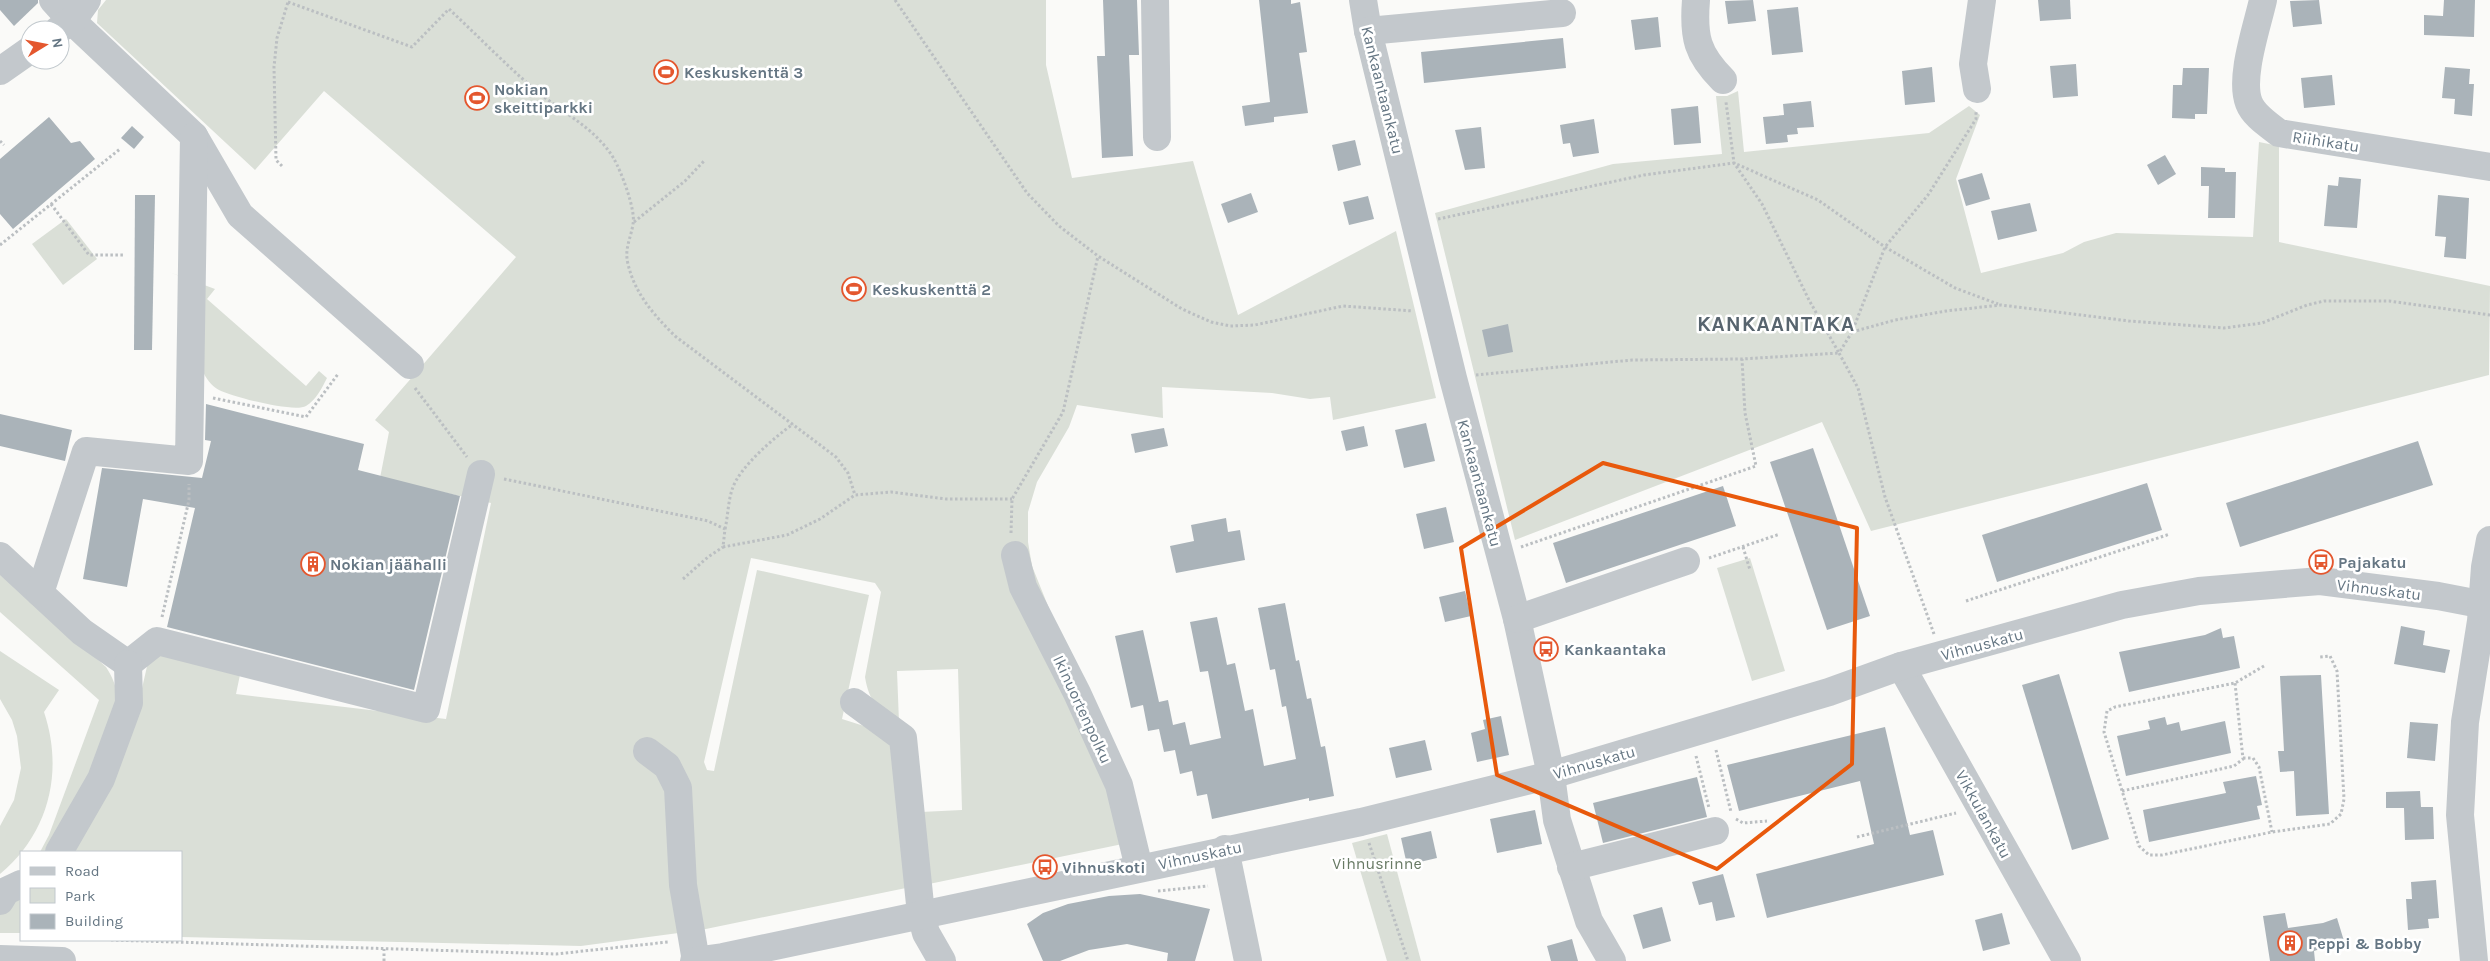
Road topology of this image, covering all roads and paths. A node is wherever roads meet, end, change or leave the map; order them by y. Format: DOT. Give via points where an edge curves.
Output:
graph roads {
  1 [pos="53,0"];
  2 [pos="895,0"];
  3 [pos="1155,0"];
  4 [pos="1363,0"];
  5 [pos="1696,0"];
  6 [pos="1982,0"];
  7 [pos="2263,0"];
  8 [pos="289,1"];
  9 [pos="1562,13"];
  10 [pos="73,17"];
  11 [pos="1368,31"];
  12 [pos="20,57"];
  13 [pos="0,71"];
  14 [pos="1723,80"];
  15 [pos="1977,90"];
  16 [pos="194,136"];
  17 [pos="1157,137"];
  18 [pos="0,141"];
  19 [pos="4,145"];
  20 [pos="120,149"];
  21 [pos="704,161"];
  22 [pos="1734,163"];
  23 [pos="282,166"];
  24 [pos="2490,167"];
  25 [pos="51,204"];
  26 [pos="634,222"];
  27 [pos="1416,224"];
  28 [pos="0,246"];
  29 [pos="1885,247"];
  30 [pos="123,255"];
  31 [pos="1098,256"];
  32 [pos="2000,305"];
  33 [pos="1420,312"];
  34 [pos="2490,315"];
  35 [pos="1852,332"];
  36 [pos="1839,353"];
  37 [pos="1742,359"];
  38 [pos="410,366"];
  39 [pos="338,374"];
  40 [pos="1453,378"];
  41 [pos="190,393"];
  42 [pos="793,424"];
  43 [pos="190,461"];
  44 [pos="481,474"];
  45 [pos="855,495"];
  46 [pos="1012,499"];
  47 [pos="725,529"];
  48 [pos="1780,534"];
  49 [pos="2170,534"];
  50 [pos="2490,540"];
  51 [pos="723,547"];
  52 [pos="1743,547"];
  53 [pos="1511,550"];
  54 [pos="1015,555"];
  55 [pos="0,556"];
  56 [pos="1686,561"];
  57 [pos="1750,570"];
  58 [pos="683,579"];
  59 [pos="40,593"];
  60 [pos="1966,601"];
  61 [pos="2486,606"];
  62 [pos="1517,620"];
  63 [pos="157,641"];
  64 [pos="1946,653"];
  65 [pos="2319,657"];
  66 [pos="128,664"];
  67 [pos="1901,666"];
  68 [pos="2264,666"];
  69 [pos="2235,683"];
  70 [pos="854,702"];
  71 [pos="1715,745"];
  72 [pos="647,751"];
  73 [pos="1695,751"];
  74 [pos="2243,758"];
  75 [pos="1551,774"];
  76 [pos="2122,791"];
  77 [pos="1978,801"];
  78 [pos="1767,820"];
  79 [pos="1361,822"];
  80 [pos="1715,831"];
  81 [pos="2272,832"];
  82 [pos="1857,837"];
  83 [pos="1225,849"];
  84 [pos="60,851"];
  85 [pos="1571,867"];
  86 [pos="1139,868"];
  87 [pos="20,884"];
  88 [pos="0,901"];
  89 [pos="921,914"];
  90 [pos="141,941"];
  91 [pos="384,949"];
  92 [pos="694,953"];
  93 [pos="0,959"];
  94 [pos="62,961"];
  95 [pos="384,961"];
  96 [pos="942,961"];
  97 [pos="1248,961"];
  98 [pos="1408,961"];
  99 [pos="1612,961"];
  100 [pos="2067,961"];
  101 [pos="2474,961"];
  1 -- 10 [label="street"];
  2 -- 31 [label="path" via="1027,193 1059,226"];
  3 -- 17 [label="street"];
  4 -- 11 [label="street, Kankaantaankatu"];
  5 -- 14 [label="street" via="1694,24 1698,46 1708,65"];
  6 -- 15 [label="street" via="1973,64"];
  7 -- 24 [label="street, Riihikatu" via="2245,87 2249,105 2279,133"];
  8 -- 23 [label="path" via="277,38 274,67 276,160"];
  8 -- 26 [label="path" via="412,47 449,9 534,89 598,137 614,159"];
  9 -- 11 [label="street"];
  10 -- 16 [label="street"];
  11 -- 27 [label="street, Kankaantaankatu"];
  12 -- 13 [label="street"];
  14 -- 22 [label="path"];
  15 -- 29 [label="path" via="1976,119 1928,195"];
  16 -- 38 [label="street" via="240,216"];
  16 -- 41 [label="street"];
  18 -- 19 [label="path"];
  20 -- 25 [label="path"];
  21 -- 26 [label="path" via="685,181"];
  22 -- 27 [label="path" via="1644,175"];
  22 -- 29 [label="path" via="1818,200"];
  22 -- 36 [label="path" via="1762,204"];
  25 -- 28 [label="path"];
  25 -- 30 [label="path" via="89,255"];
  26 -- 42 [label="path" via="627,241 627,263 651,312 674,336"];
  27 -- 40 [label="street, Kankaantaankatu"];
  29 -- 32 [label="path" via="1955,288"];
  29 -- 35 [label="path"];
  31 -- 33 [label="path" via="1182,309 1211,322 1230,326 1255,325 1343,306"];
  31 -- 46 [label="path" via="1063,412"];
  32 -- 34 [label="path" via="2129,321 2224,328 2262,324 2324,301 2389,301"];
  32 -- 35 [label="path" via="1912,316"];
  35 -- 36 [label="path"];
  36 -- 37 [label="path"];
  36 -- 64 [label="path" via="1858,388 1885,497 1936,639"];
  37 -- 40 [label="path" via="1632,360 1526,368"];
  37 -- 53 [label="path" via="1745,413 1756,466"];
  38 -- 44 [label="path" via="416,390"];
  39 -- 41 [label="path" via="306,417"];
  40 -- 62 [label="street, Kankaantaankatu"];
  41 -- 43 [label="street"];
  42 -- 45 [label="path" via="836,457 848,473"];
  42 -- 47 [label="path" via="752,461 732,488"];
  43 -- 59 [label="street" via="86,451"];
  43 -- 63 [label="path" via="189,500"];
  44 -- 47 [label="path" via="708,521"];
  44 -- 63 [label="street" via="426,709"];
  45 -- 46 [label="path" via="891,492 946,499"];
  45 -- 51 [label="path" via="820,519 787,535"];
  46 -- 54 [label="path" via="1010,523"];
  47 -- 51 [label="path"];
  48 -- 52 [label="path"];
  49 -- 60 [label="path"];
  50 -- 61 [label="street" via="2485,567"];
  51 -- 58 [label="path"];
  52 -- 56 [label="path" via="1702,560"];
  52 -- 57 [label="path"];
  54 -- 86 [label="street, Ikinuortenpolku" via="1023,587 1119,785"];
  55 -- 59 [label="street"];
  56 -- 62 [label="street"];
  59 -- 66 [label="street" via="82,632"];
  61 -- 64 [label="street, Vihnuskatu" via="2438,596 2320,582 2240,587 2199,591 2122,606"];
  61 -- 101 [label="street" via="2465,722 2460,814"];
  62 -- 75 [label="street, Kankaantaankatu"];
  63 -- 66 [label="street"];
  64 -- 67 [label="street, Vihnuskatu"];
  65 -- 81 [label="path" via="2330,656 2337,671 2344,799 2341,814 2330,824"];
  66 -- 84 [label="street" via="129,703 101,779"];
  67 -- 75 [label="street, Vihnuskatu" via="1829,692"];
  67 -- 77 [label="street, Vikkulankatu"];
  68 -- 69 [label="path"];
  69 -- 74 [label="path"];
  69 -- 76 [label="path" via="2107,711 2104,732"];
  70 -- 89 [label="street" via="903,738"];
  71 -- 78 [label="path" via="1731,814 1744,823"];
  72 -- 92 [label="street" via="667,766 678,788 683,885"];
  73 -- 80 [label="path"];
  74 -- 76 [label="path" via="2234,766"];
  74 -- 81 [label="path" via="2253,758 2259,767"];
  75 -- 79 [label="street, Vihnuskatu"];
  75 -- 85 [label="street, Kankaantaankatu" via="1557,820"];
  76 -- 81 [label="path" via="2139,846 2149,856"];
  77 -- 82 [label="path" via="1958,813"];
  77 -- 100 [label="street, Vikkulankatu"];
  79 -- 83 [label="street, Vihnuskatu"];
  79 -- 98 [label="path"];
  80 -- 85 [label="street"];
  83 -- 86 [label="street, Vihnuskatu"];
  83 -- 97 [label="street"];
  85 -- 99 [label="street, Kankaantaankatu" via="1589,921"];
  86 -- 89 [label="street, Vihnuskatu"];
  87 -- 88 [label="street" via="6,891"];
  89 -- 92 [label="street, Vihnuskatu"];
  89 -- 96 [label="street" via="926,932"];
  90 -- 91 [label="path"];
  91 -- 92 [label="path" via="556,954"];
  91 -- 95 [label="path"];
  93 -- 94 [label="street"];
}
